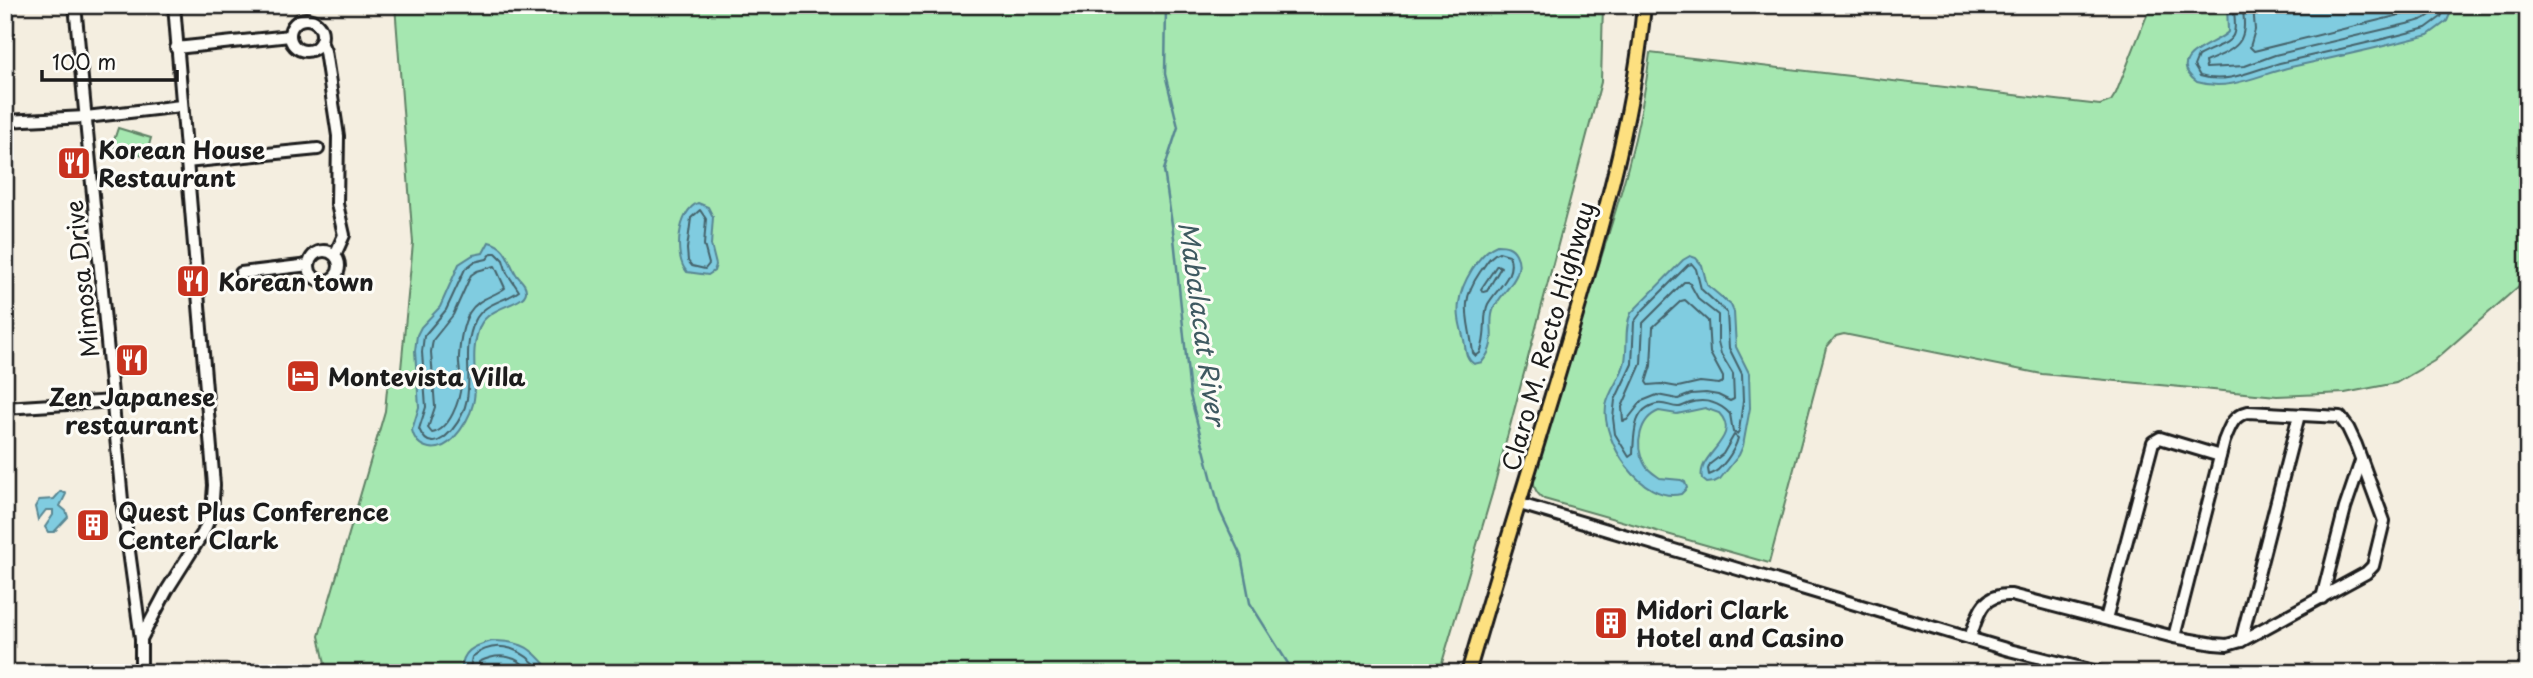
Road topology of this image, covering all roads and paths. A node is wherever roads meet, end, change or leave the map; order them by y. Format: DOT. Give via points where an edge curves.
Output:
graph roads {
  1 [pos="75,5"];
  2 [pos="174,5"];
  3 [pos="1644,5"];
  4 [pos="290,36"];
  5 [pos="321,42"];
  6 [pos="176,48"];
  7 [pos="181,106"];
  8 [pos="86,117"];
  9 [pos="5,121"];
  10 [pos="318,149"];
  11 [pos="186,163"];
  12 [pos="335,255"];
  13 [pos="309,265"];
  14 [pos="241,273"];
  15 [pos="114,401"];
  16 [pos="5,408"];
  17 [pos="2299,415"];
  18 [pos="2220,456"];
  19 [pos="2361,461"];
  20 [pos="1520,504"];
  21 [pos="2322,598"];
  22 [pos="2106,619"];
  23 [pos="2174,636"];
  24 [pos="1970,638"];
  25 [pos="141,639"];
  26 [pos="2241,641"];
  27 [pos="141,673"];
  28 [pos="1468,673"];
  29 [pos="2102,673"];
  1 -- 8 [label="street, Mimosa Drive"];
  2 -- 6 [label="street"];
  3 -- 20 [label="main road, Claro M. Recto Highway" via="1608,202"];
  4 -- 5 [label="street" via="294,46 303,51"];
  4 -- 5 [label="street" via="296,22 312,19 320,26"];
  4 -- 6 [label="street"];
  5 -- 12 [label="street" via="338,136 337,204 344,235"];
  6 -- 7 [label="street"];
  7 -- 8 [label="street"];
  7 -- 11 [label="street"];
  8 -- 9 [label="street"];
  8 -- 15 [label="street, Mimosa Drive"];
  10 -- 11 [label="street"];
  11 -- 25 [label="street" via="214,485 212,512"];
  12 -- 13 [label="street" via="321,251"];
  12 -- 13 [label="street" via="339,269 330,280 315,279"];
  13 -- 14 [label="street"];
  15 -- 16 [label="street"];
  15 -- 25 [label="street, Mimosa Drive"];
  17 -- 18 [label="street" via="2239,414"];
  17 -- 19 [label="street" via="2340,417"];
  17 -- 26 [label="street"];
  18 -- 22 [label="street" via="2160,438 2153,442"];
  18 -- 23 [label="street"];
  19 -- 21 [label="street"];
  19 -- 21 [label="street" via="2384,521 2382,534 2366,573"];
  20 -- 24 [label="street"];
  20 -- 28 [label="main road, Claro M. Recto Highway"];
  21 -- 26 [label="street"];
  22 -- 23 [label="street"];
  22 -- 24 [label="street" via="1998,594 1981,608"];
  23 -- 26 [label="street" via="2227,645"];
  24 -- 29 [label="street"];
  25 -- 27 [label="street, Mimosa Drive"];
}
